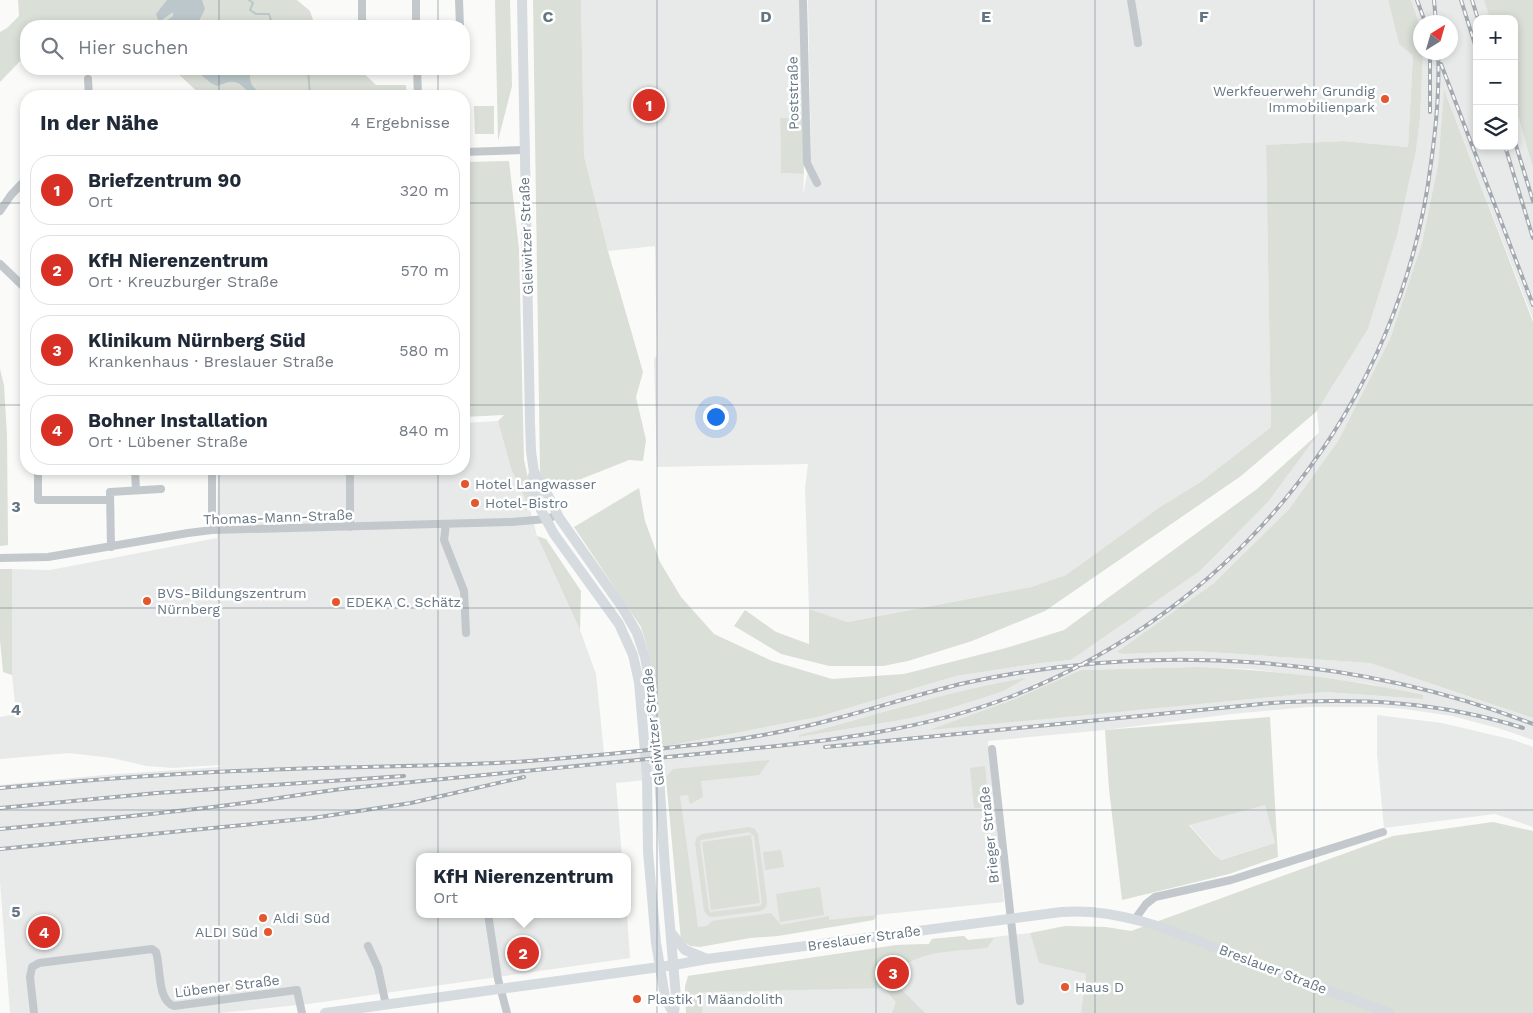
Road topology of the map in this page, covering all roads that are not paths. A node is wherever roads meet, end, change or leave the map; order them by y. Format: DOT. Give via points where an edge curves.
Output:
graph roads {
  1 [pos="362,0"];
  2 [pos="416,0"];
  3 [pos="459,0"];
  4 [pos="522,0"];
  5 [pos="804,0"];
  6 [pos="1132,0"];
  7 [pos="362,20"];
  8 [pos="416,20"];
  9 [pos="460,20"];
  10 [pos="1138,42"];
  11 [pos="417,75"];
  12 [pos="88,79"];
  13 [pos="89,90"];
  14 [pos="418,90"];
  15 [pos="524,150"];
  16 [pos="470,152"];
  17 [pos="816,183"];
  18 [pos="20,186"];
  19 [pos="0,211"];
  20 [pos="0,264"];
  21 [pos="20,283"];
  22 [pos="534,472"];
  23 [pos="38,475"];
  24 [pos="135,475"];
  25 [pos="212,475"];
  26 [pos="350,475"];
  27 [pos="161,489"];
  28 [pos="136,490"];
  29 [pos="110,500"];
  30 [pos="558,515"];
  31 [pos="546,519"];
  32 [pos="446,524"];
  33 [pos="350,527"];
  34 [pos="212,530"];
  35 [pos="111,548"];
  36 [pos="0,558"];
  37 [pos="466,633"];
  38 [pos="992,749"];
  39 [pos="1383,832"];
  40 [pos="489,918"];
  41 [pos="1011,919"];
  42 [pos="1135,919"];
  43 [pos="670,931"];
  44 [pos="368,946"];
  45 [pos="707,959"];
  46 [pos="674,966"];
  47 [pos="660,967"];
  48 [pos="500,990"];
  49 [pos="1020,1000"];
  50 [pos="386,1005"];
  51 [pos="34,1013"];
  52 [pos="302,1013"];
  53 [pos="325,1013"];
  54 [pos="507,1013"];
  55 [pos="673,1013"];
  56 [pos="1389,1013"];
  1 -- 7 [label="street"];
  2 -- 8 [label="street"];
  3 -- 9 [label="street"];
  4 -- 15 [label="main road, Gleiwitzer Straße"];
  5 -- 17 [label="street, Poststraße" via="807,163"];
  6 -- 10 [label="street"];
  11 -- 14 [label="street"];
  12 -- 13 [label="street"];
  15 -- 16 [label="street"];
  15 -- 22 [label="main road, Gleiwitzer Straße"];
  18 -- 19 [label="street"];
  20 -- 21 [label="street"];
  22 -- 30 [label="main road, Gleiwitzer Straße"];
  22 -- 31 [label="main road, Gleiwitzer Straße" via="533,485"];
  23 -- 29 [label="street" via="38,500"];
  24 -- 28 [label="street"];
  25 -- 34 [label="street"];
  26 -- 33 [label="street"];
  27 -- 28 [label="street"];
  28 -- 29 [label="street" via="110,492"];
  29 -- 35 [label="street"];
  30 -- 31 [label="street, Thomas-Mann-Straße"];
  30 -- 43 [label="main road, Gleiwitzer Straße" via="622,607 646,657"];
  31 -- 32 [label="street, Thomas-Mann-Straße"];
  31 -- 47 [label="main road, Gleiwitzer Straße" via="619,624 635,660 646,762 648,850"];
  32 -- 33 [label="street, Thomas-Mann-Straße"];
  32 -- 37 [label="street" via="444,540 464,591"];
  33 -- 34 [label="street, Thomas-Mann-Straße"];
  34 -- 35 [label="street, Thomas-Mann-Straße"];
  35 -- 36 [label="street, Thomas-Mann-Straße" via="48,557"];
  38 -- 41 [label="street, Brieger Straße"];
  39 -- 42 [label="street" via="1232,880 1155,897"];
  40 -- 48 [label="street"];
  41 -- 42 [label="main road, Breslauer Straße" via="1080,911"];
  41 -- 45 [label="main road, Breslauer Straße"];
  41 -- 49 [label="street, Brieger Straße"];
  42 -- 56 [label="main road, Breslauer Straße"];
  43 -- 45 [label="main road" via="685,950"];
  43 -- 46 [label="main road, Gleiwitzer Straße"];
  44 -- 50 [label="street" via="378,968"];
  45 -- 46 [label="main road, Breslauer Straße"];
  46 -- 47 [label="main road, Breslauer Straße"];
  46 -- 55 [label="main road, Gleiwitzer Straße" via="676,997"];
  47 -- 48 [label="main road, Breslauer Straße"];
  47 -- 55 [label="main road, Gleiwitzer Straße"];
  48 -- 50 [label="main road, Breslauer Straße"];
  48 -- 54 [label="street"];
  50 -- 53 [label="main road, Breslauer Straße"];
  51 -- 52 [label="street, Lübener Straße" via="30,977 32,967 39,963 152,949 158,957 163,996 169,1005 297,990"];
}
